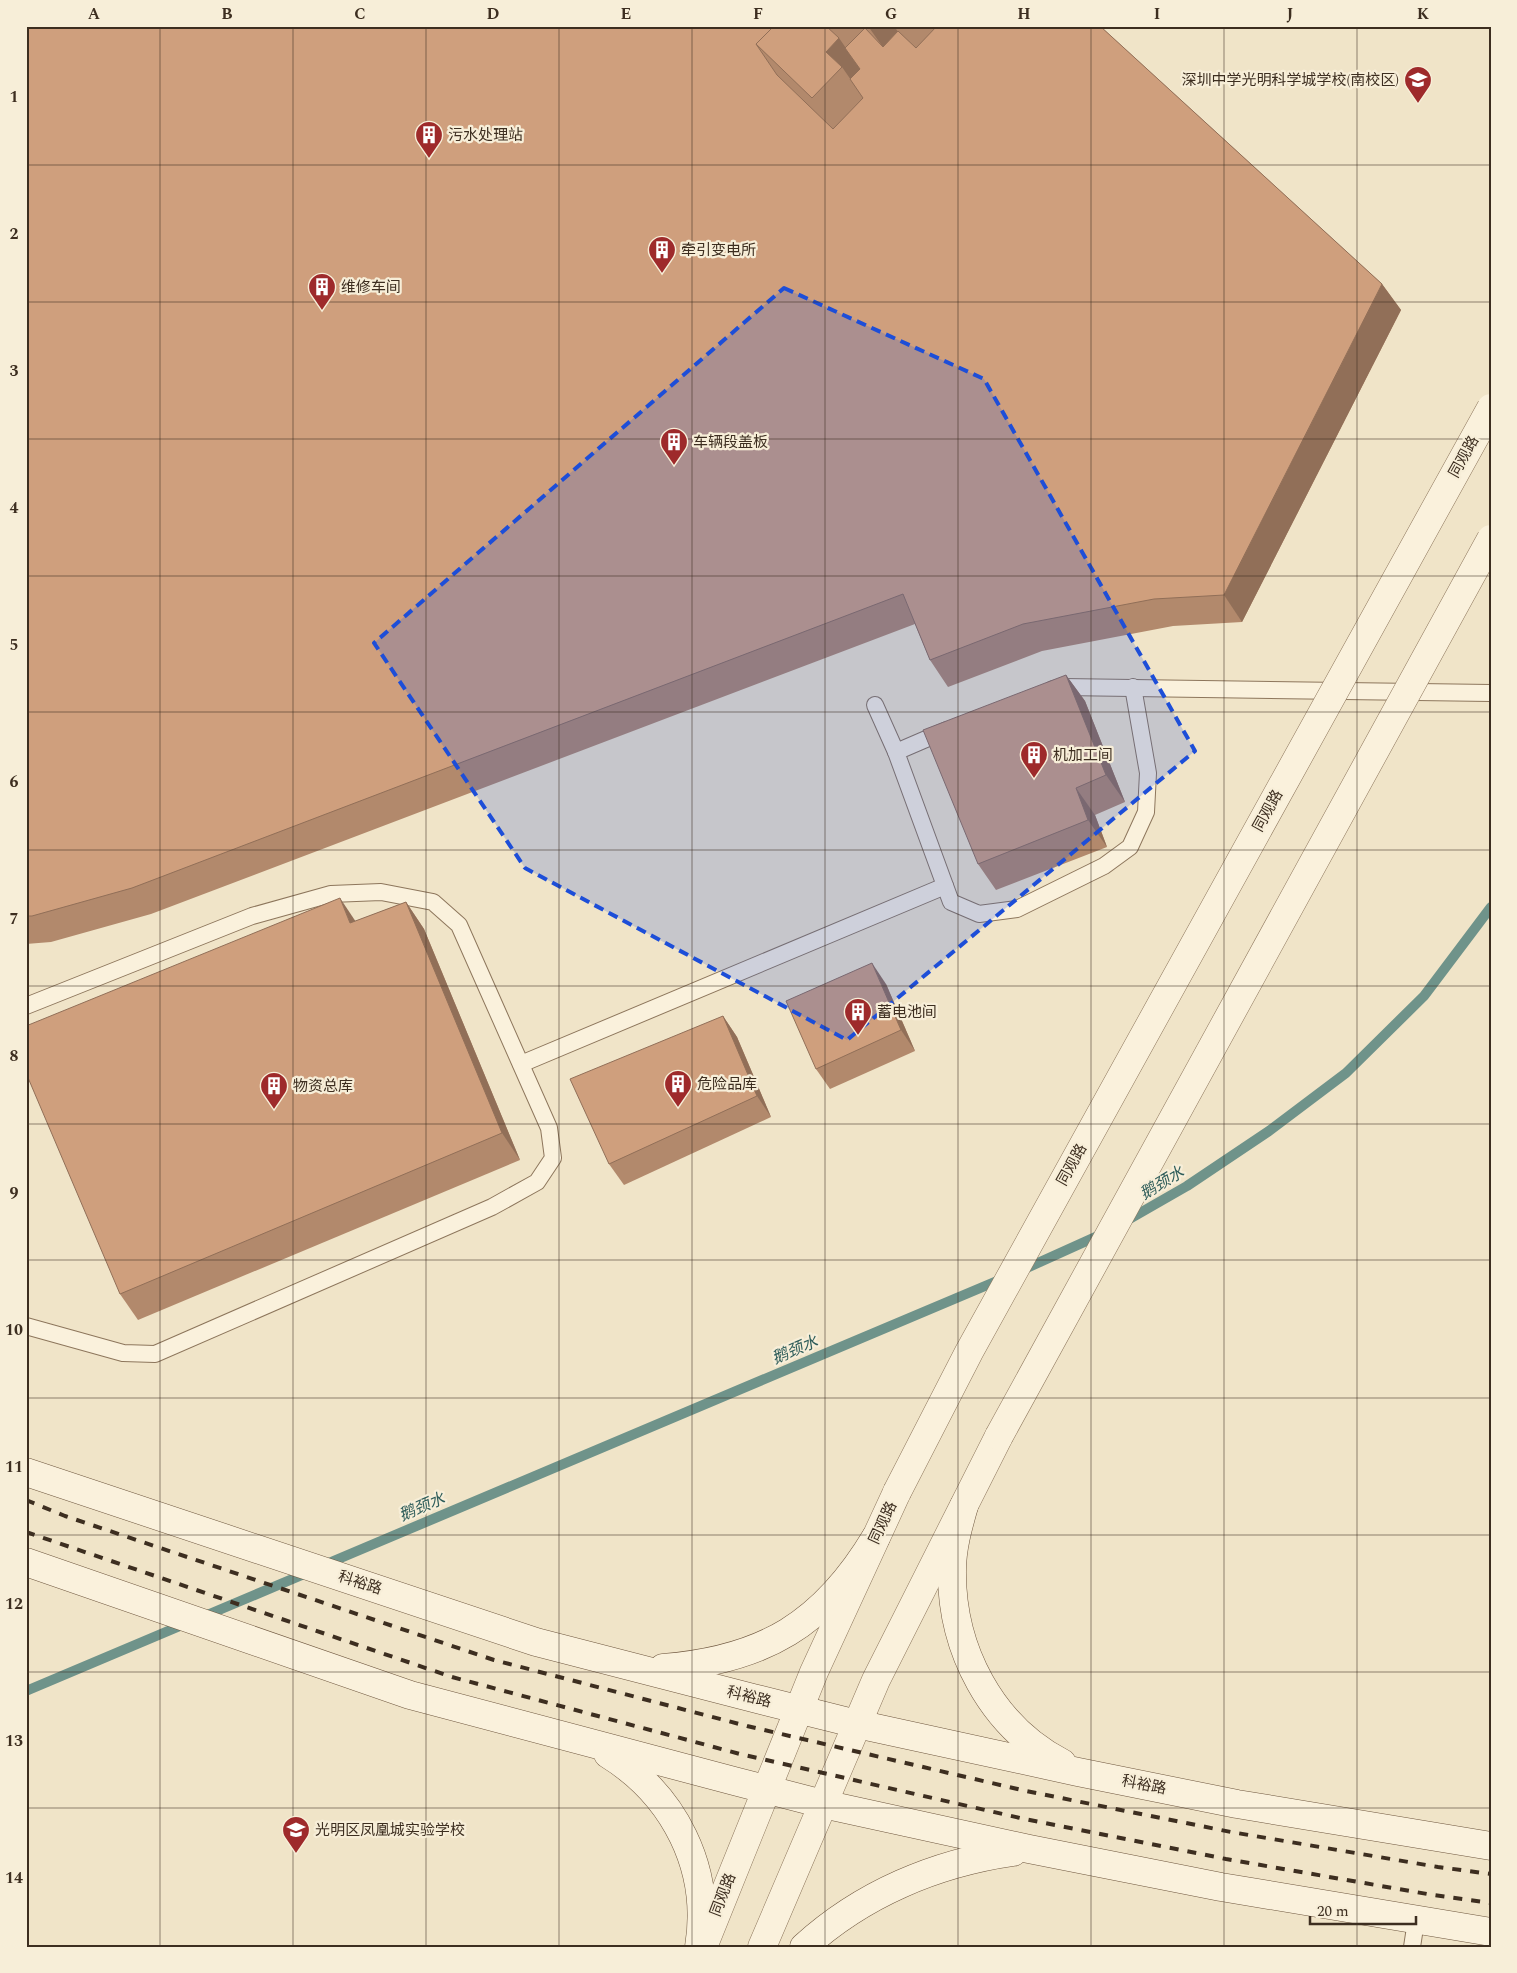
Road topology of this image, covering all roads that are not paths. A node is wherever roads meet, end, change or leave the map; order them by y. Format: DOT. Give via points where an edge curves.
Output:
graph roads {
  1 [pos="1491,408"];
  2 [pos="1491,539"];
  3 [pos="1133,687"];
  4 [pos="1491,693"];
  5 [pos="1036,694"];
  6 [pos="875,705"];
  7 [pos="958,726"];
  8 [pos="896,752"];
  9 [pos="945,886"];
  10 [pos="26,1006"];
  11 [pos="521,1064"];
  12 [pos="26,1326"];
  13 [pos="26,1472"];
  14 [pos="964,1506"];
  15 [pos="876,1537"];
  16 [pos="26,1562"];
  17 [pos="630,1666"];
  18 [pos="799,1710"];
  19 [pos="857,1724"];
  20 [pos="581,1741"];
  21 [pos="1078,1772"];
  22 [pos="766,1789"];
  23 [pos="823,1804"];
  24 [pos="1491,1846"];
  25 [pos="1030,1849"];
  26 [pos="1491,1932"];
  27 [pos="1414,1934"];
  28 [pos="699,1947"];
  29 [pos="703,1947"];
  30 [pos="762,1947"];
  31 [pos="804,1947"];
  1 -- 15 [label="main road, 同观路, bridge" via="969,1352"];
  2 -- 14 [label="main road, bridge" via="999,1436"];
  3 -- 4 [label="lane"];
  3 -- 5 [label="lane" via="1063,687"];
  3 -- 9 [label="lane" via="1148,773 1146,812 1130,847 1104,866 1017,909 979,914 951,902"];
  6 -- 8 [label="lane"];
  7 -- 8 [label="lane"];
  8 -- 9 [label="lane"];
  9 -- 11 [label="lane"];
  10 -- 11 [label="lane" via="252,916 331,894 381,892 433,902 459,925"];
  11 -- 12 [label="lane" via="549,1128 553,1158 537,1182 492,1207 155,1354 123,1353"];
  13 -- 17 [label="main road, 科裕路" via="536,1642"];
  14 -- 19 [label="main road"];
  14 -- 21 [label="main road" via="952,1569 953,1601 958,1632 969,1662 1002,1716 1050,1757"];
  15 -- 17 [label="main road" via="839,1591 815,1614 780,1637 727,1659 695,1666"];
  15 -- 18 [label="main road, 同观路"];
  16 -- 20 [label="main road" via="410,1695"];
  17 -- 18 [label="main road, 科裕路"];
  18 -- 19 [label="main road, 科裕路"];
  18 -- 22 [label="main road, 同观路"];
  19 -- 21 [label="main road, 科裕路"];
  19 -- 23 [label="main road"];
  20 -- 22 [label="main road"];
  20 -- 28 [label="main road" via="609,1754 634,1772 674,1817 688,1844 697,1874 702,1904"];
  21 -- 24 [label="main road, 科裕路" via="1237,1804"];
  22 -- 23 [label="main road"];
  22 -- 29 [label="main road, 同观路"];
  23 -- 25 [label="main road"];
  23 -- 30 [label="main road"];
  25 -- 27 [label="main road" via="1221,1887"];
  25 -- 31 [label="main road" via="984,1856 939,1868 896,1886 855,1908"];
  26 -- 27 [label="main road"];
}
